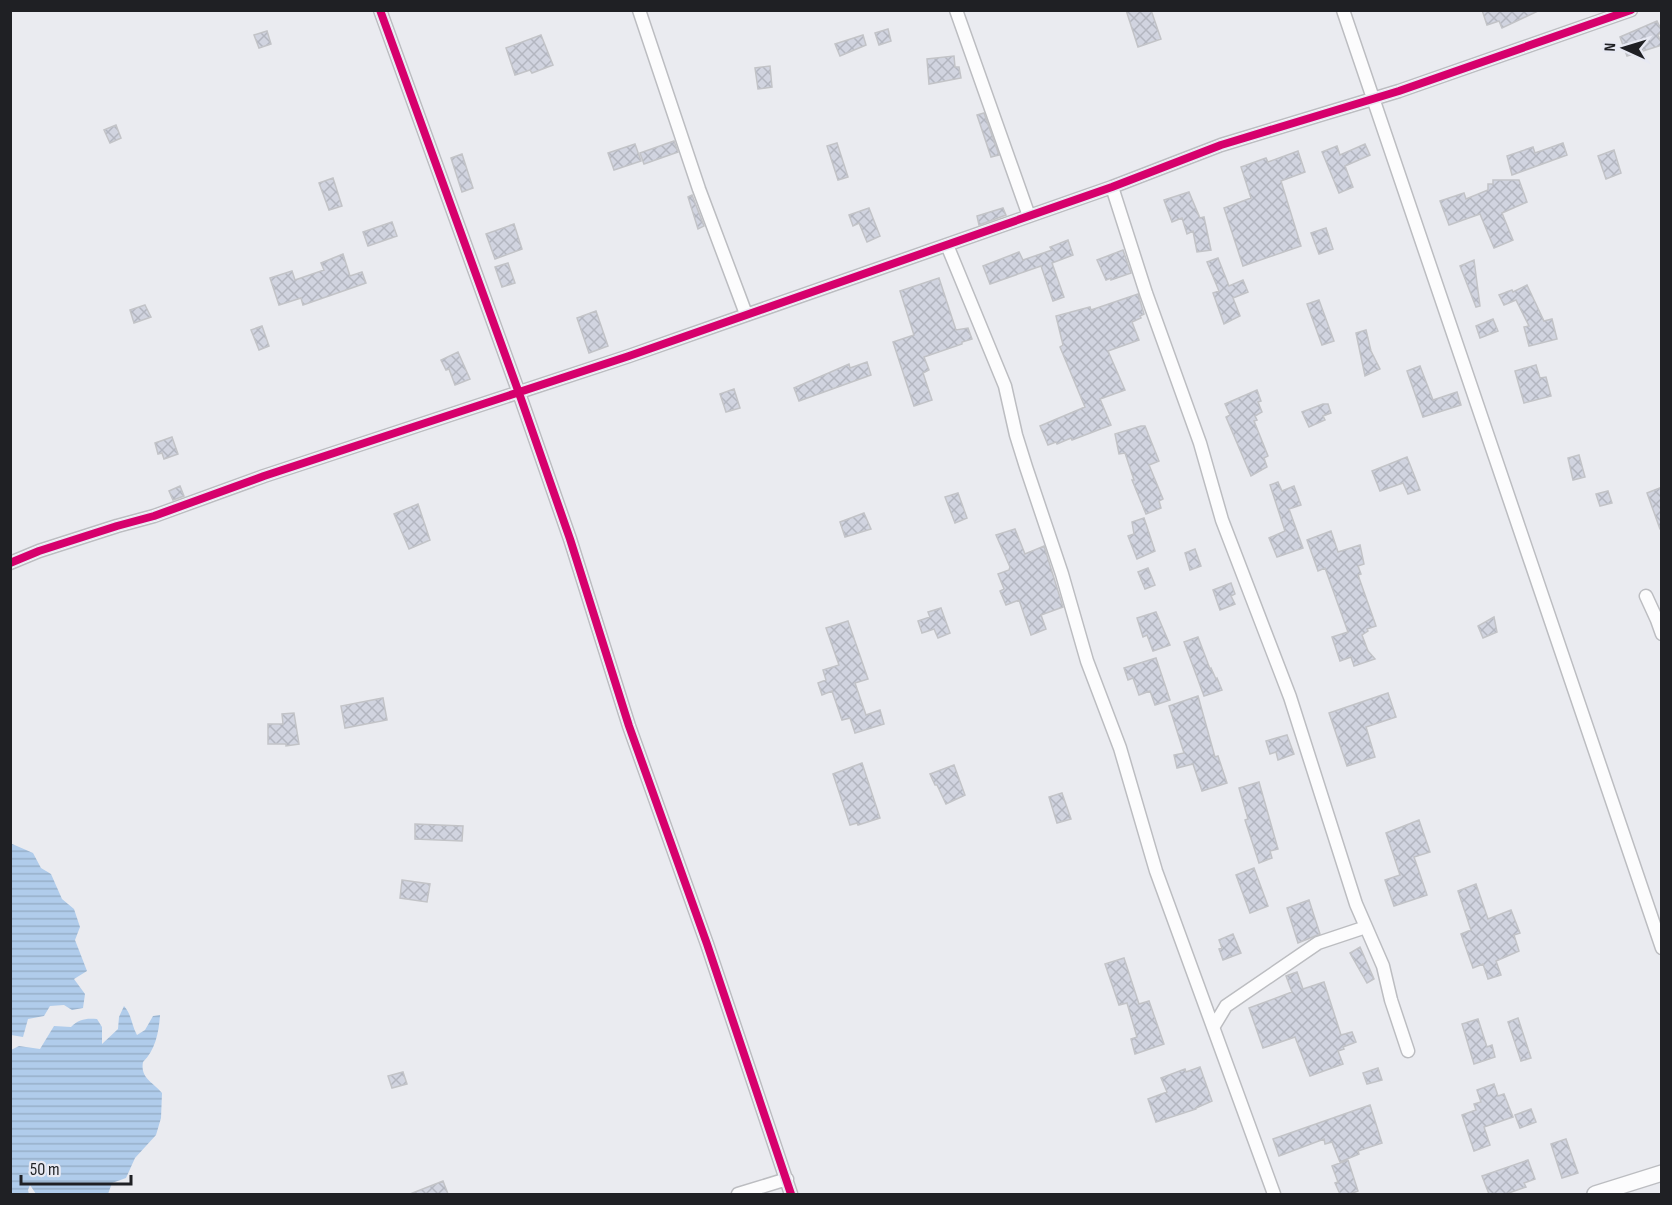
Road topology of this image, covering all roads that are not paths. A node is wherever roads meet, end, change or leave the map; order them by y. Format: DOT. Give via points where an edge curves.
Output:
graph roads {
  1 [pos="380,10"];
  2 [pos="639,10"];
  3 [pos="956,10"];
  4 [pos="1343,10"];
  5 [pos="1631,10"];
  6 [pos="1374,99"];
  7 [pos="1112,187"];
  8 [pos="1029,216"];
  9 [pos="947,244"];
  10 [pos="746,314"];
  11 [pos="519,393"];
  12 [pos="10,563"];
  13 [pos="1646,596"];
  14 [pos="1662,634"];
  15 [pos="1366,927"];
  16 [pos="1662,948"];
  17 [pos="1214,1026"];
  18 [pos="1408,1052"];
  19 [pos="1662,1173"];
  20 [pos="787,1179"];
  21 [pos="738,1194"];
  22 [pos="791,1194"];
  23 [pos="1274,1194"];
  24 [pos="1595,1194"];
  1 -- 11 [label="street"];
  2 -- 10 [label="street"];
  3 -- 8 [label="street"];
  4 -- 6 [label="street"];
  5 -- 6 [label="street"];
  6 -- 7 [label="street" via="1221,145"];
  6 -- 16 [label="street"];
  7 -- 8 [label="street"];
  7 -- 15 [label="street" via="1200,443 1222,520 1290,697"];
  8 -- 9 [label="street"];
  9 -- 10 [label="street"];
  9 -- 17 [label="street" via="1005,386 1016,435 1087,661 1120,748 1156,871"];
  10 -- 11 [label="street"];
  11 -- 12 [label="street"];
  11 -- 20 [label="street" via="629,726"];
  13 -- 14 [label="street"];
  15 -- 17 [label="street" via="1318,943 1226,1006"];
  15 -- 18 [label="street" via="1383,966"];
  17 -- 23 [label="street"];
  19 -- 24 [label="street"];
  20 -- 21 [label="street"];
  20 -- 22 [label="street"];
}
